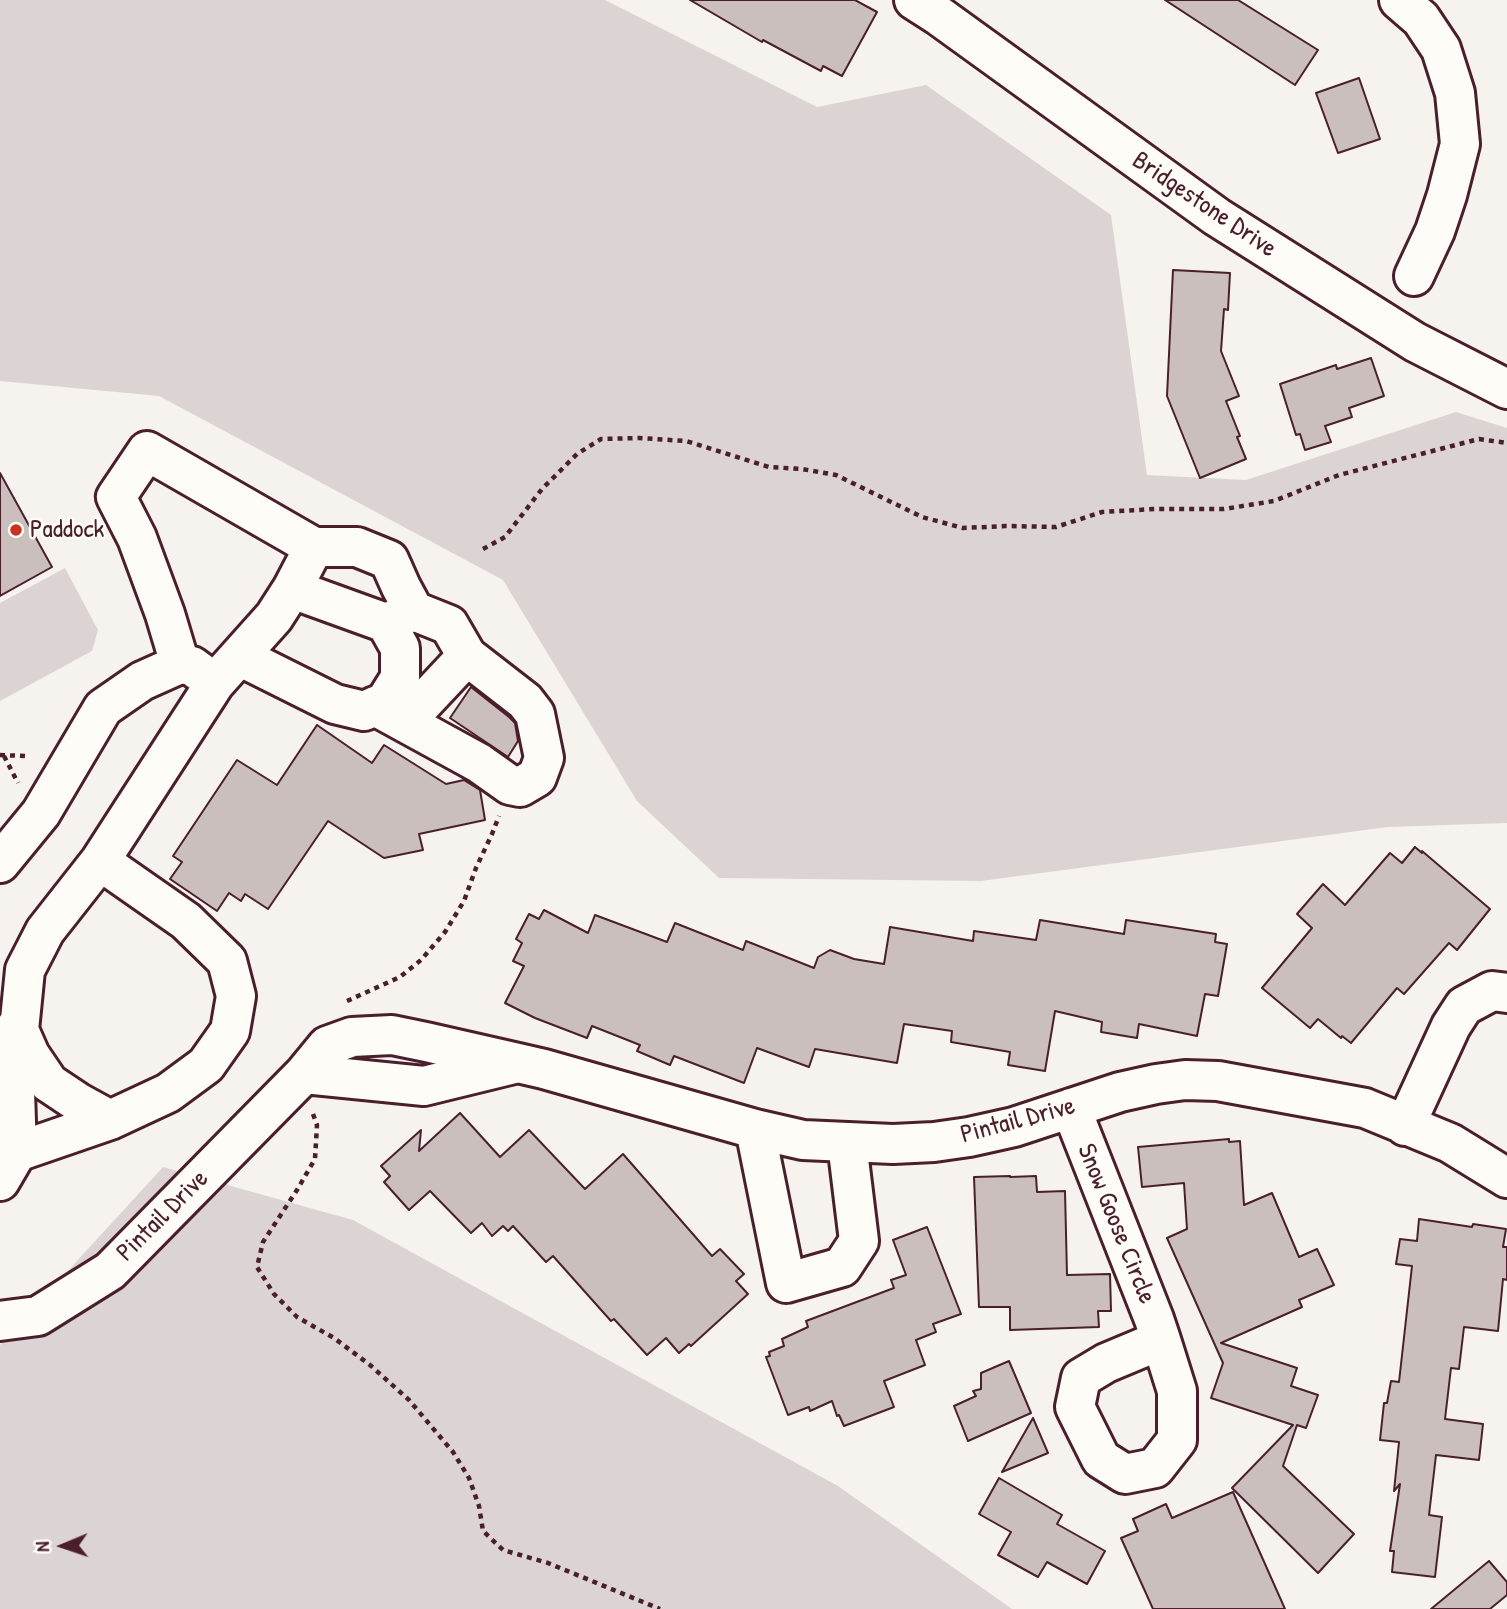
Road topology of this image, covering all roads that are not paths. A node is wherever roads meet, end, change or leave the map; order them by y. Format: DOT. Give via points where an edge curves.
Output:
graph roads {
  1 [pos="914,0"];
  2 [pos="1399,0"];
  3 [pos="1414,276"];
  4 [pos="1507,388"];
  5 [pos="314,547"];
  6 [pos="292,589"];
  7 [pos="400,617"];
  8 [pos="467,656"];
  9 [pos="180,664"];
  10 [pos="227,669"];
  11 [pos="390,714"];
  12 [pos="100,861"];
  13 [pos="0,863"];
  14 [pos="1507,993"];
  15 [pos="10,1020"];
  16 [pos="1070,1108"];
  17 [pos="110,1120"];
  18 [pos="1405,1126"];
  19 [pos="755,1129"];
  20 [pos="847,1143"];
  21 [pos="9,1167"];
  22 [pos="1507,1178"];
  23 [pos="0,1321"];
  24 [pos="1161,1340"];
  1 -- 4 [label="street, Bridgestone Drive" via="1217,217 1415,342"];
  2 -- 3 [label="street" via="1421,19 1441,49 1455,93 1460,145 1435,231"];
  5 -- 6 [label="street"];
  5 -- 7 [label="street" via="357,547 389,560 401,587"];
  5 -- 9 [label="street" via="147,451 116,497 137,538"];
  6 -- 7 [label="street"];
  6 -- 10 [label="street" via="274,617"];
  7 -- 8 [label="street" via="449,625"];
  7 -- 11 [label="street" via="400,678 385,702"];
  8 -- 11 [label="street"];
  8 -- 11 [label="street" via="535,714 544,758 537,777 520,786 510,785"];
  9 -- 10 [label="street"];
  9 -- 13 [label="street" via="142,681 103,708 41,813"];
  10 -- 11 [label="street" via="335,704"];
  10 -- 12 [label="street"];
  12 -- 15 [label="street" via="45,931 25,970"];
  12 -- 17 [label="street" via="186,921 219,953 227,961 236,996 230,1031 206,1065 168,1093"];
  14 -- 18 [label="street" via="1492,991 1464,1006"];
  15 -- 17 [label="street" via="49,1083"];
  15 -- 21 [label="street" via="15,1061"];
  16 -- 18 [label="street, Pintail Drive" via="1156,1083 1218,1080 1365,1108"];
  16 -- 20 [label="street, Pintail Drive" via="969,1137"];
  16 -- 24 [label="street, Snow Goose Circle"];
  17 -- 21 [label="street"];
  18 -- 22 [label="street, Pintail Drive" via="1450,1143"];
  19 -- 20 [label="street, Pintail Drive" via="803,1140"];
  19 -- 20 [label="street" via="786,1283 842,1267 859,1241"];
  19 -- 23 [label="street, Pintail Drive" via="518,1063 392,1035 352,1037 327,1046 303,1076 110,1270 38,1316"];
}
